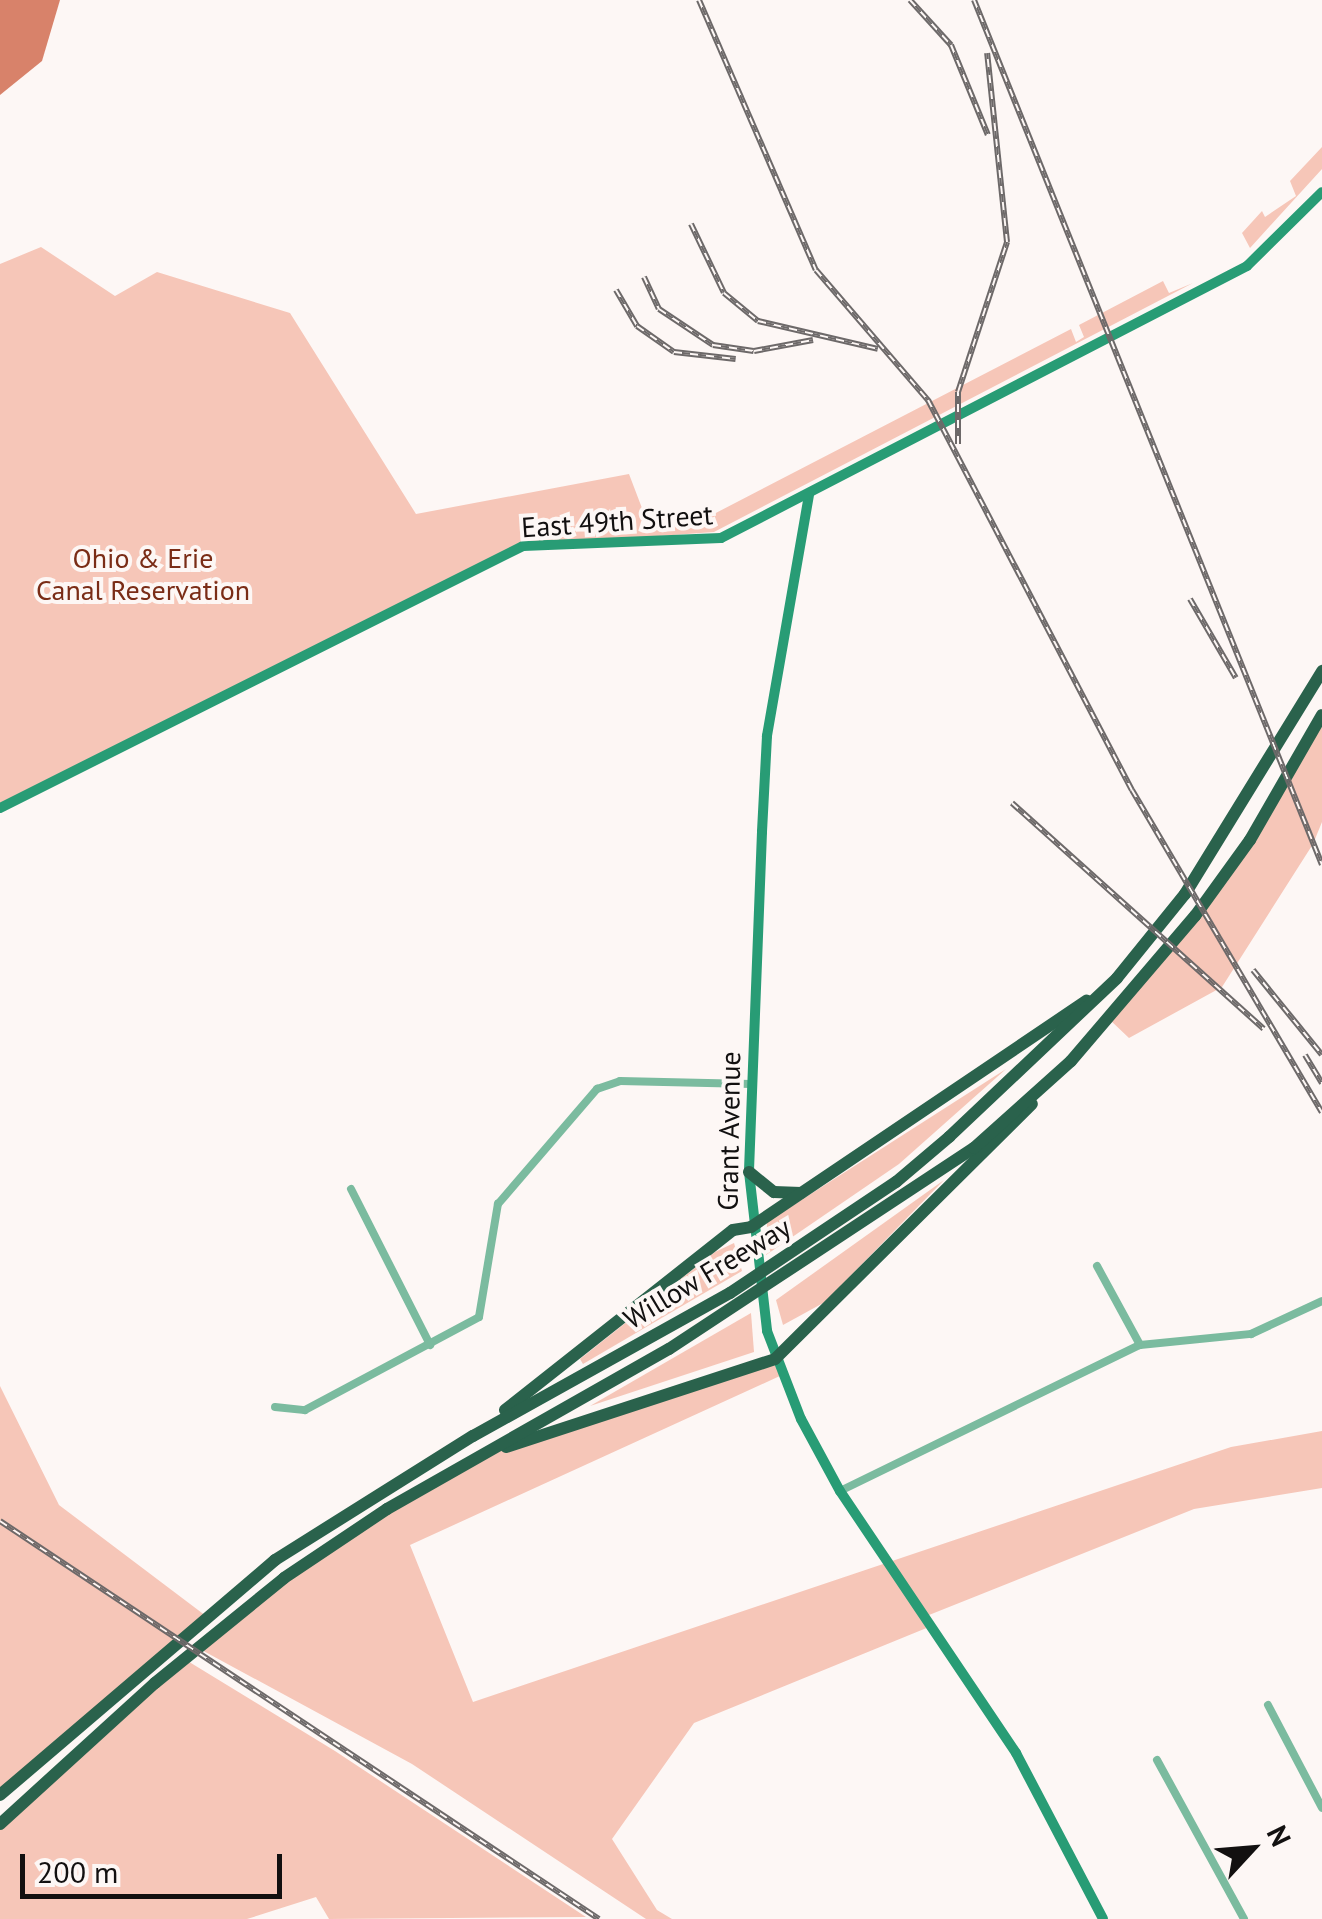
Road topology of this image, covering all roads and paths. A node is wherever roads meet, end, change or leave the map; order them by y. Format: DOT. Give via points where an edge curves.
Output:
graph roads {
  1 [pos="1322,192"];
  2 [pos="809,495"];
  3 [pos="1322,671"];
  4 [pos="1322,715"];
  5 [pos="0,808"];
  6 [pos="1117,978"];
  7 [pos="1070,1061"];
  8 [pos="751,1084"];
  9 [pos="750,1172"];
  10 [pos="351,1190"];
  11 [pos="801,1193"];
  12 [pos="752,1234"];
  13 [pos="1098,1266"];
  14 [pos="1322,1301"];
  15 [pos="430,1345"];
  16 [pos="1140,1346"];
  17 [pos="775,1358"];
  18 [pos="275,1407"];
  19 [pos="472,1436"];
  20 [pos="471,1460"];
  21 [pos="840,1491"];
  22 [pos="1268,1705"];
  23 [pos="1157,1760"];
  24 [pos="0,1795"];
  25 [pos="1322,1808"];
  26 [pos="0,1824"];
  27 [pos="1103,1919"];
  28 [pos="1244,1919"];
  1 -- 2 [label="street, East 49th Street" via="1247,266"];
  2 -- 5 [label="street, East 49th Street" via="708,542 523,546"];
  2 -- 8 [label="street, Grant Avenue" via="767,736"];
  3 -- 6 [label="highway, Willow Freeway" via="1185,894"];
  4 -- 7 [label="highway, Willow Freeway" via="1250,840 1195,916"];
  6 -- 11 [label="highway"];
  6 -- 19 [label="highway, Willow Freeway" via="883,1191 730,1294"];
  7 -- 17 [label="highway" via="992,1150"];
  7 -- 20 [label="highway, Willow Freeway" via="974,1148 818,1255 669,1350"];
  8 -- 9 [label="street, Grant Avenue"];
  8 -- 15 [label="street" via="620,1081 591,1093 498,1204 488,1238 483,1312"];
  9 -- 11 [label="highway" via="774,1192"];
  9 -- 12 [label="street, Grant Avenue"];
  10 -- 15 [label="street"];
  11 -- 12 [label="highway"];
  12 -- 17 [label="street, Grant Avenue"];
  12 -- 19 [label="highway" via="734,1230"];
  13 -- 16 [label="street"];
  14 -- 16 [label="street" via="1251,1334"];
  15 -- 18 [label="street" via="305,1410"];
  16 -- 21 [label="street"];
  17 -- 20 [label="highway"];
  17 -- 21 [label="street, Grant Avenue"];
  19 -- 24 [label="highway, Willow Freeway" via="274,1560"];
  20 -- 26 [label="highway, Willow Freeway" via="284,1578 154,1683"];
  21 -- 27 [label="street, Grant Avenue" via="1016,1753"];
  22 -- 25 [label="street"];
  23 -- 28 [label="street"];
}
